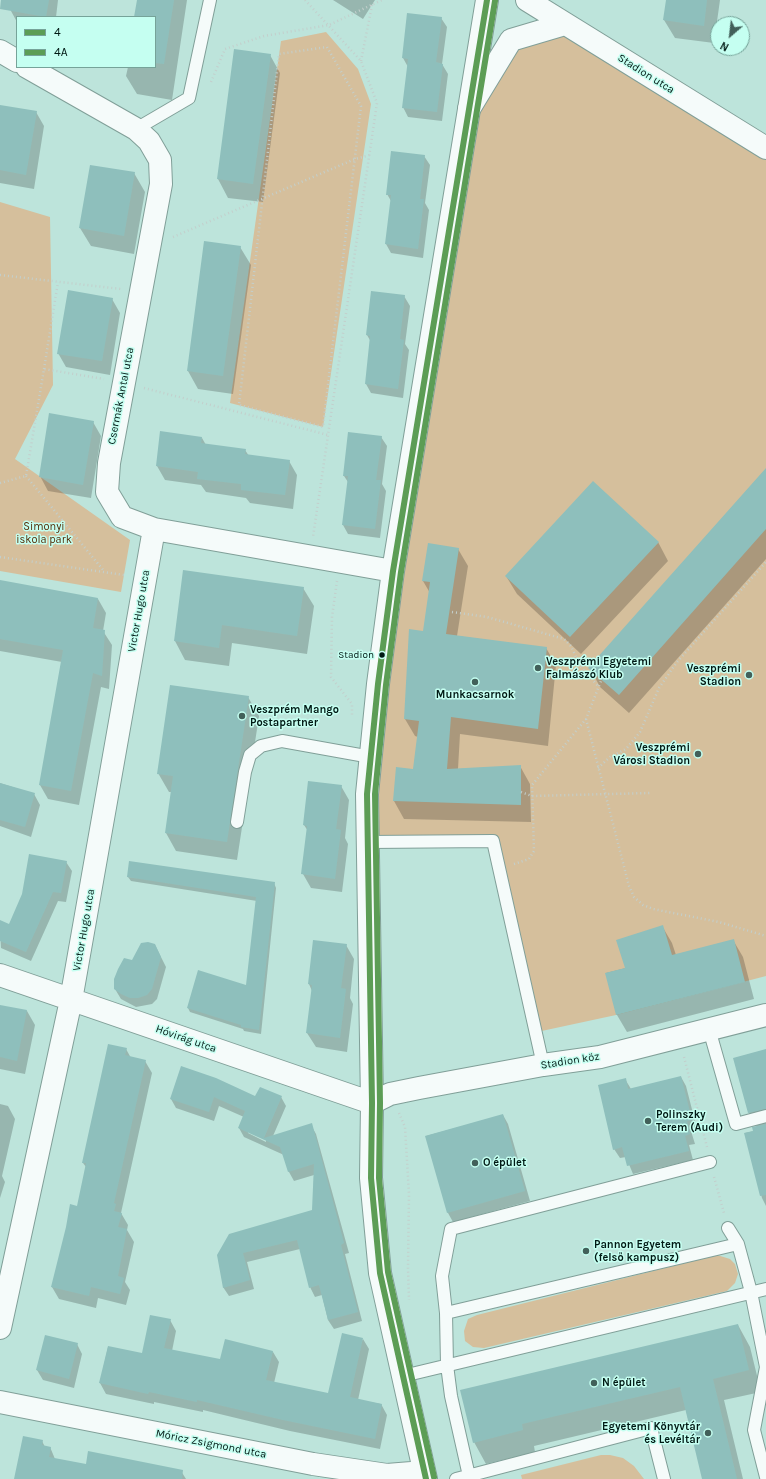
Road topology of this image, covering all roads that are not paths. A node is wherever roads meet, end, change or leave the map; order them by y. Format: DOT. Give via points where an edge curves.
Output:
graph roads {
  1 [pos="210,0"];
  2 [pos="487,0"];
  3 [pos="527,0"];
  4 [pos="565,24"];
  5 [pos="0,52"];
  6 [pos="16,60"];
  7 [pos="29,68"];
  8 [pos="469,109"];
  9 [pos="136,130"];
  10 [pos="766,148"];
  11 [pos="154,529"];
  12 [pos="393,572"];
  13 [pos="371,757"];
  14 [pos="238,822"];
  15 [pos="368,842"];
  16 [pos="0,975"];
  17 [pos="71,1000"];
  18 [pos="766,1015"];
  19 [pos="709,1029"];
  20 [pos="543,1065"];
  21 [pos="381,1098"];
  22 [pos="766,1116"];
  23 [pos="710,1162"];
  24 [pos="728,1228"];
  25 [pos="738,1244"];
  26 [pos="766,1289"];
  27 [pos="751,1292"];
  28 [pos="446,1313"];
  29 [pos="0,1328"];
  30 [pos="447,1365"];
  31 [pos="403,1376"];
  32 [pos="0,1402"];
  33 [pos="311,1472"];
  34 [pos="425,1476"];
  35 [pos="469,1476"];
  36 [pos="766,1478"];
  37 [pos="456,1479"];
  38 [pos="664,1479"];
  1 -- 9 [label="lane" via="189,98"];
  2 -- 8 [label="street"];
  3 -- 4 [label="street, Stadion utca"];
  4 -- 8 [label="street" via="511,40"];
  4 -- 10 [label="street, Stadion utca"];
  5 -- 6 [label="street"];
  7 -- 9 [label="street, Csermák Antal utca"];
  8 -- 12 [label="street"];
  9 -- 11 [label="street, Csermák Antal utca" via="149,141 160,160 161,184 109,463 107,492 122,517"];
  11 -- 12 [label="street, Csermák Antal utca"];
  11 -- 17 [label="street, Victor Hugo utca"];
  12 -- 13 [label="street"];
  13 -- 14 [label="lane" via="282,741 261,746 250,755"];
  13 -- 15 [label="street" via="367,794"];
  15 -- 20 [label="lane" via="493,841"];
  15 -- 21 [label="street"];
  16 -- 17 [label="street, Hóvirág utca"];
  17 -- 21 [label="street, Hóvirág utca"];
  17 -- 29 [label="street, Victor Hugo utca"];
  18 -- 19 [label="street, Stadion köz"];
  19 -- 20 [label="street, Stadion köz" via="600,1057"];
  19 -- 22 [label="lane" via="736,1124"];
  20 -- 21 [label="street, Stadion köz"];
  21 -- 31 [label="street" via="371,1178 380,1273"];
  23 -- 28 [label="lane" via="451,1230 442,1276"];
  24 -- 25 [label="lane"];
  25 -- 27 [label="lane"];
  25 -- 28 [label="lane"];
  26 -- 27 [label="lane"];
  27 -- 30 [label="lane"];
  27 -- 36 [label="lane" via="766,1367 754,1430"];
  28 -- 30 [label="lane"];
  30 -- 31 [label="lane"];
  30 -- 35 [label="lane" via="451,1396"];
  31 -- 34 [label="street"];
  32 -- 33 [label="street, Móricz Zsigmond utca"];
  33 -- 34 [label="street, Móricz Zsigmond utca"];
  35 -- 37 [label="lane"];
  35 -- 38 [label="lane" via="651,1428"];
}
